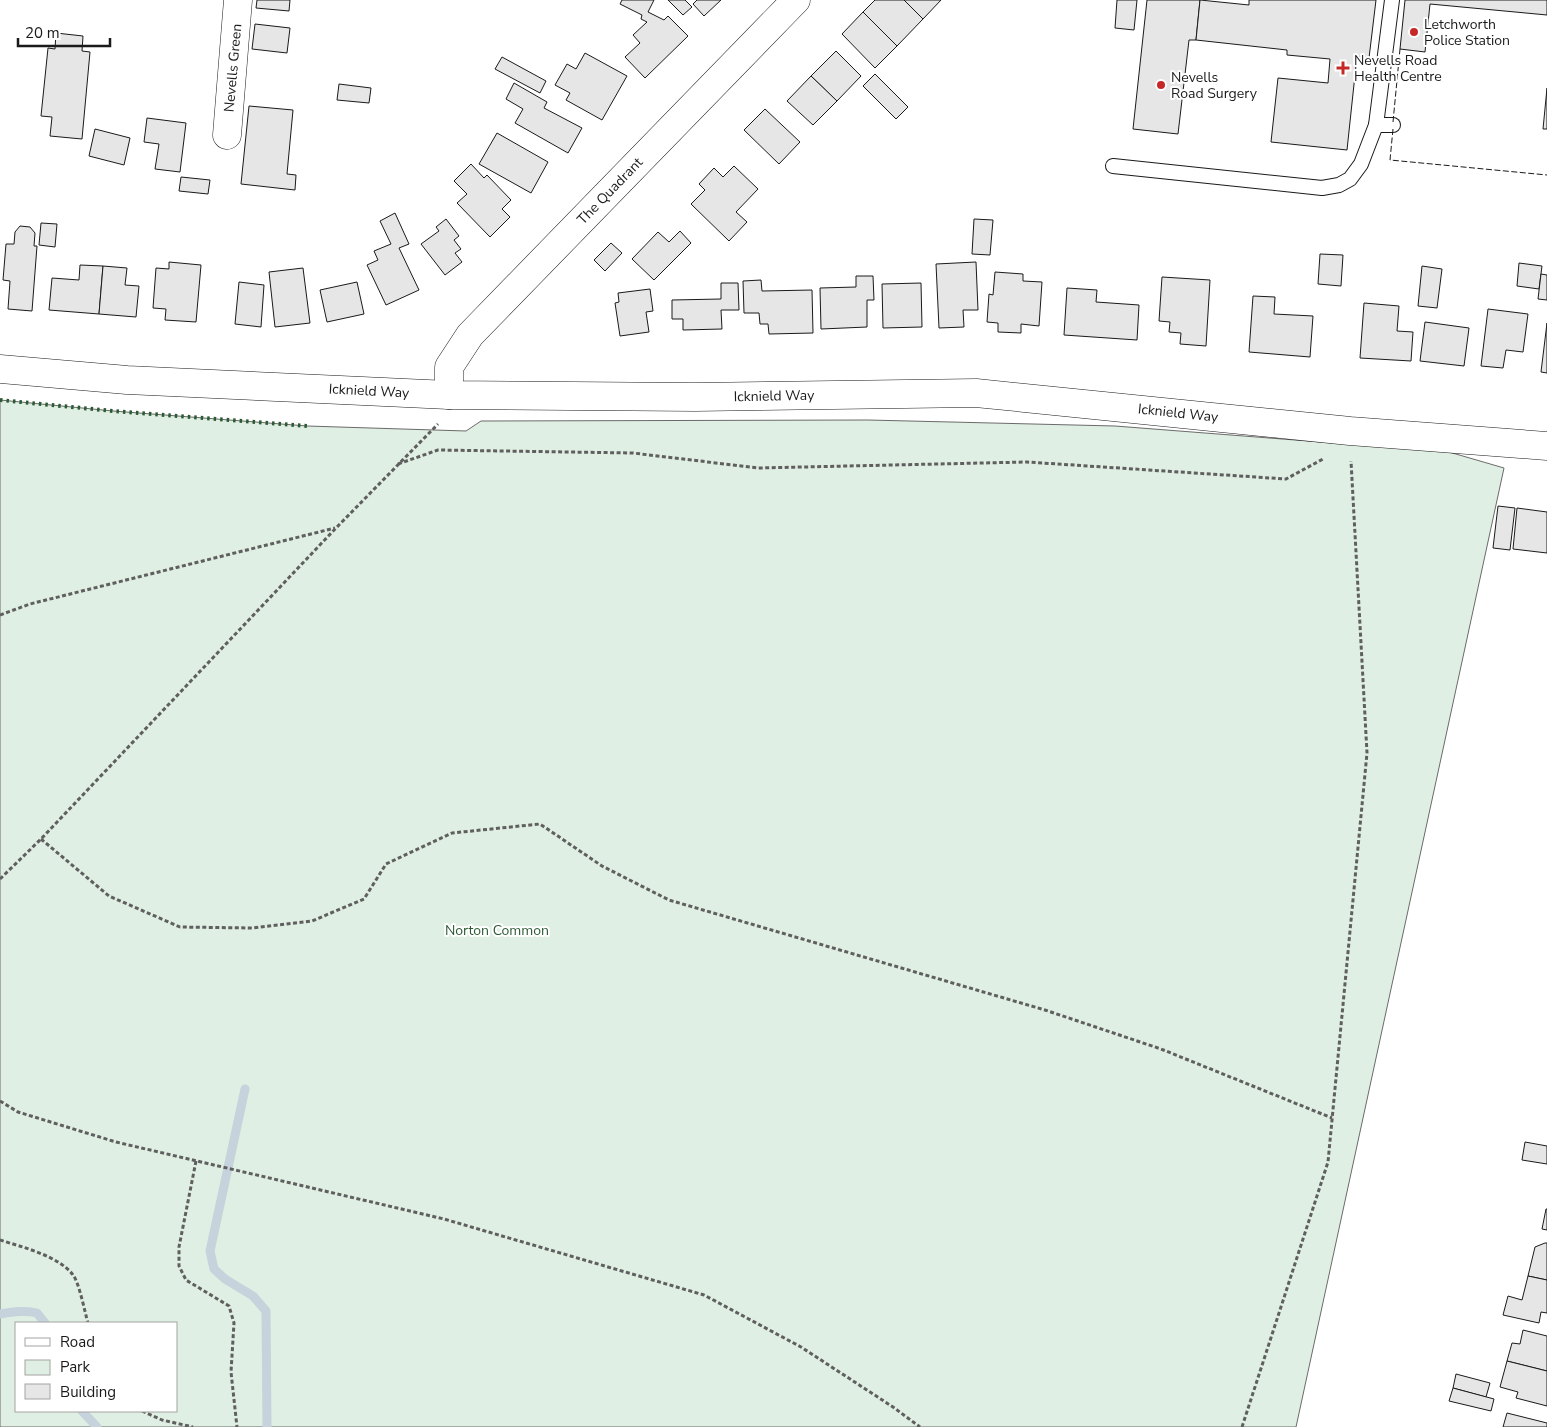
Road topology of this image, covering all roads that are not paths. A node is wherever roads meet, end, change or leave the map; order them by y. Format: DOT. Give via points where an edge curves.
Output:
graph roads {
  1 [pos="238,0"];
  2 [pos="796,0"];
  3 [pos="1392,0"];
  4 [pos="1376,125"];
  5 [pos="1393,125"];
  6 [pos="227,135"];
  7 [pos="1113,166"];
  8 [pos="0,369"];
  9 [pos="446,407"];
  10 [pos="1547,446"];
  1 -- 6 [label="street, Nevells Green"];
  2 -- 9 [label="street, The Quadrant" via="470,335 449,366"];
  3 -- 4 [label="lane"];
  4 -- 5 [label="lane"];
  4 -- 7 [label="lane" via="1361,164 1350,179 1322,188"];
  8 -- 9 [label="street, Icknield Way"];
  9 -- 10 [label="street, Icknield Way" via="696,397 976,393 1350,437"];
}
